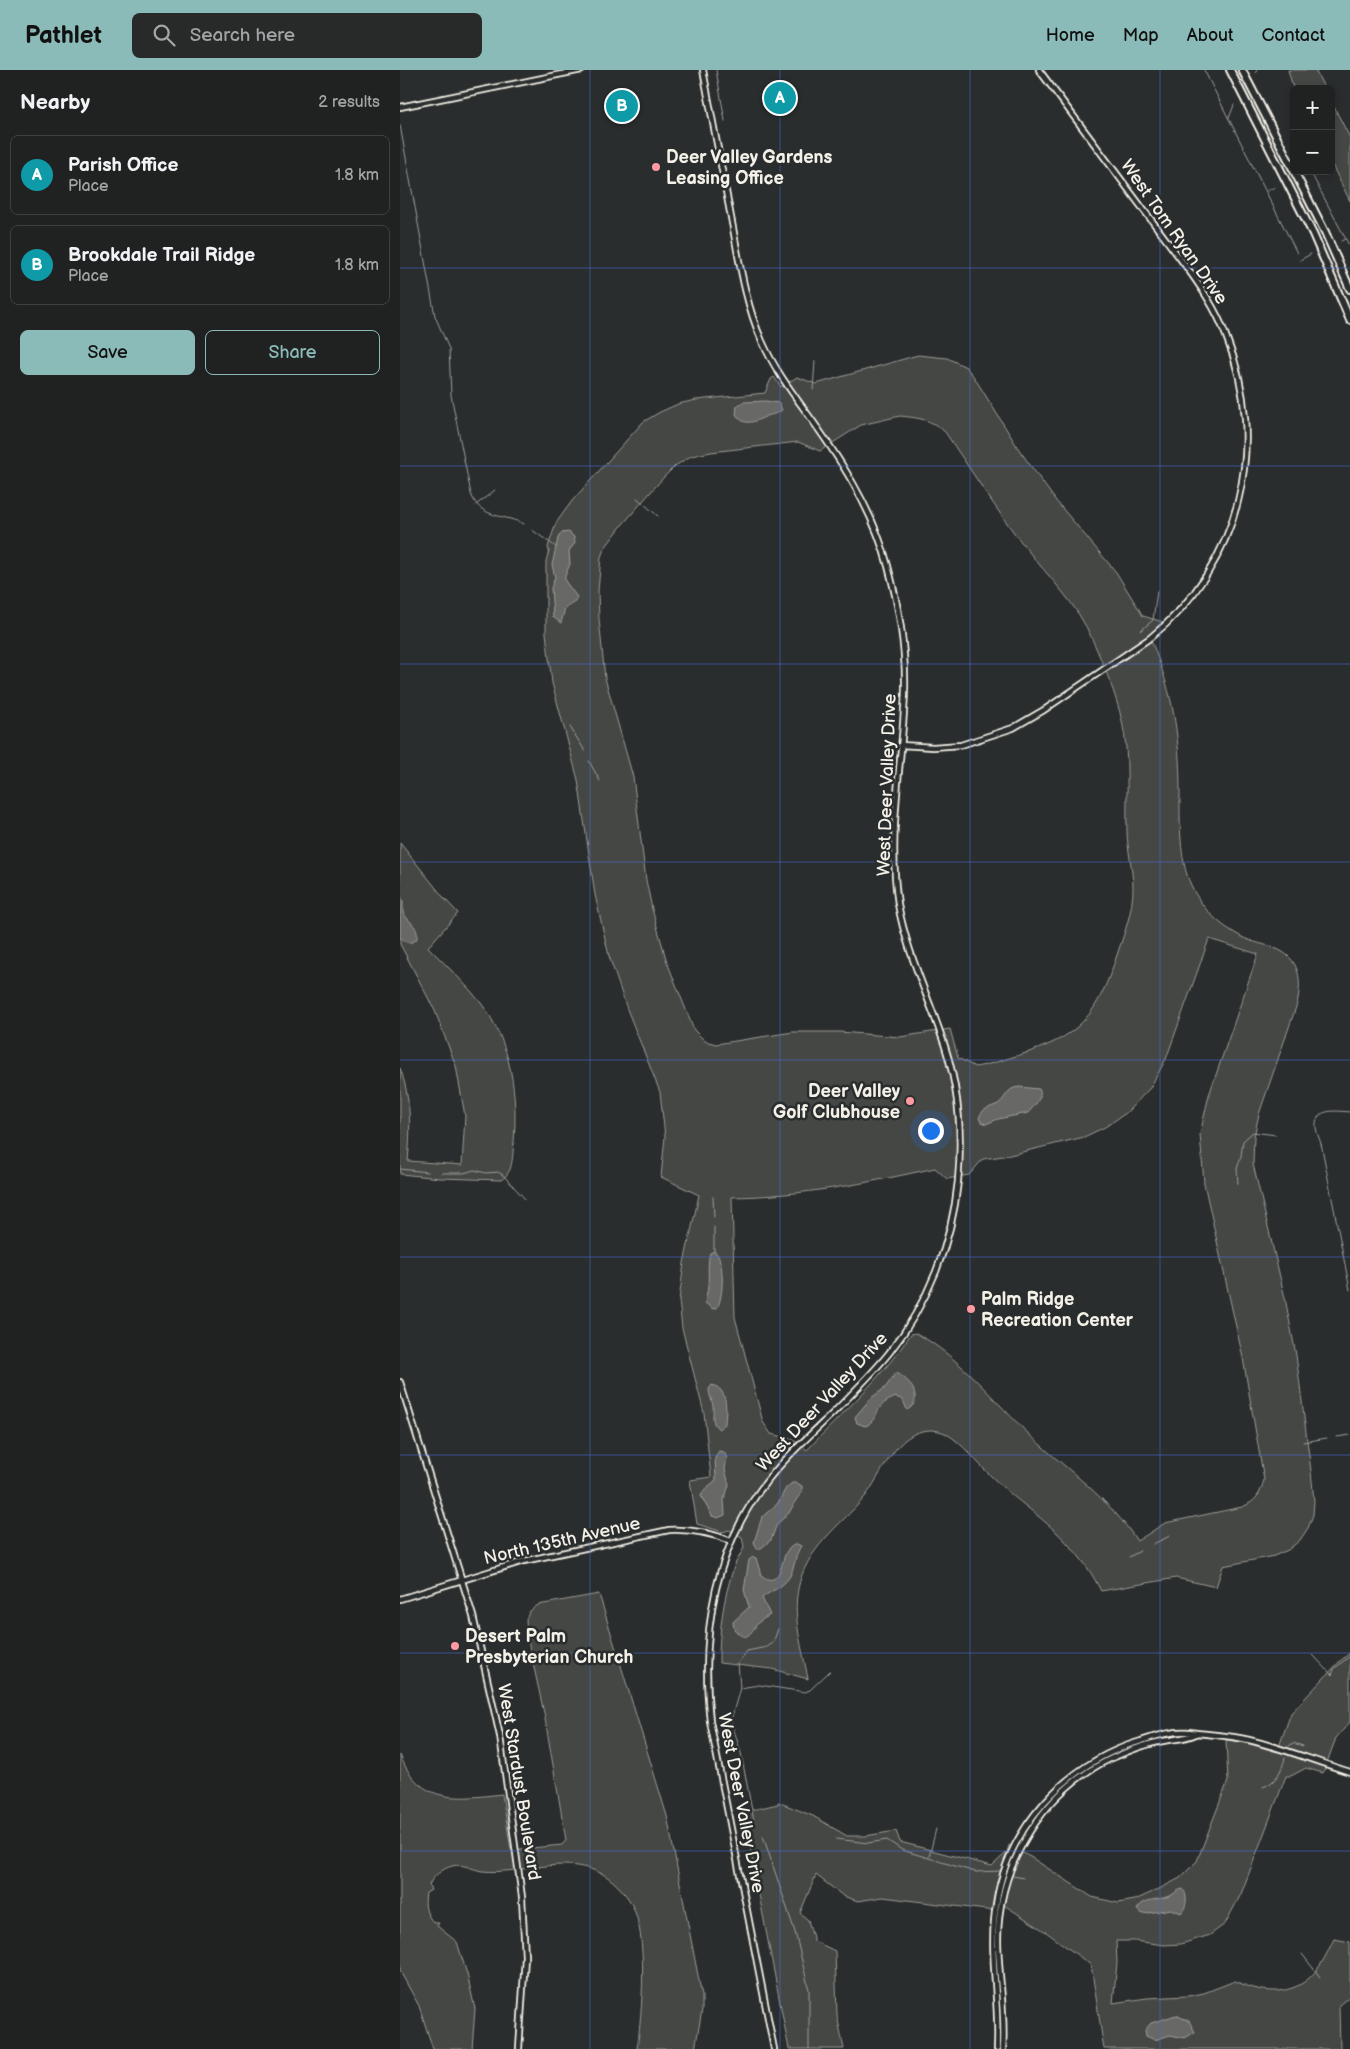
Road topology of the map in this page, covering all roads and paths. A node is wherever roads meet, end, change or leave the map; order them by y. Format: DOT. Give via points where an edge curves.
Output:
graph roads {
  1 [pos="582,70"];
  2 [pos="703,70"];
  3 [pos="1039,70"];
  4 [pos="1230,70"];
  5 [pos="1242,70"];
  6 [pos="400,107"];
  7 [pos="1290,163"];
  8 [pos="1296,175"];
  9 [pos="1350,289"];
  10 [pos="1350,320"];
  11 [pos="901,745"];
  12 [pos="400,1382"];
  13 [pos="731,1541"];
  14 [pos="462,1580"];
  15 [pos="400,1599"];
  16 [pos="1196,1734"];
  17 [pos="1350,1772"];
  18 [pos="519,2049"];
  19 [pos="774,2049"];
  20 [pos="997,2049"];
  21 [pos="1003,2049"];
  1 -- 6 [label="street"];
  2 -- 11 [label="street, West Deer Valley Drive" via="744,287 756,329 772,362 857,490 885,556 897,604 904,655"];
  3 -- 11 [label="street, West Tom Ryan Drive" via="1199,285 1218,316 1243,395 1243,482 1218,556 1192,596 1150,638 1013,728 962,745"];
  4 -- 10 [label="highway" via="1314,234"];
  5 -- 7 [label="highway"];
  8 -- 9 [label="highway"];
  11 -- 13 [label="street, West Deer Valley Drive" via="895,880 907,943 946,1048 957,1097 960,1148 953,1214 932,1281 901,1337 864,1382 780,1466 752,1503"];
  12 -- 14 [label="street, West Stardust Boulevard"];
  13 -- 14 [label="street, North 135th Avenue" via="703,1532 669,1530 558,1552"];
  13 -- 19 [label="street, West Deer Valley Drive" via="710,1614 708,1702"];
  14 -- 15 [label="street, North 135th Avenue"];
  14 -- 18 [label="street, West Stardust Boulevard" via="495,1706 519,1864 525,1957"];
  16 -- 17 [label="street" via="1247,1740"];
  16 -- 20 [label="street" via="1182,1732 1157,1736 1100,1758 1056,1790 1021,1836 1004,1870 994,1922"];
  16 -- 21 [label="street" via="1139,1748 1100,1764 1059,1795 1030,1830 1010,1871 1000,1916"];
}
